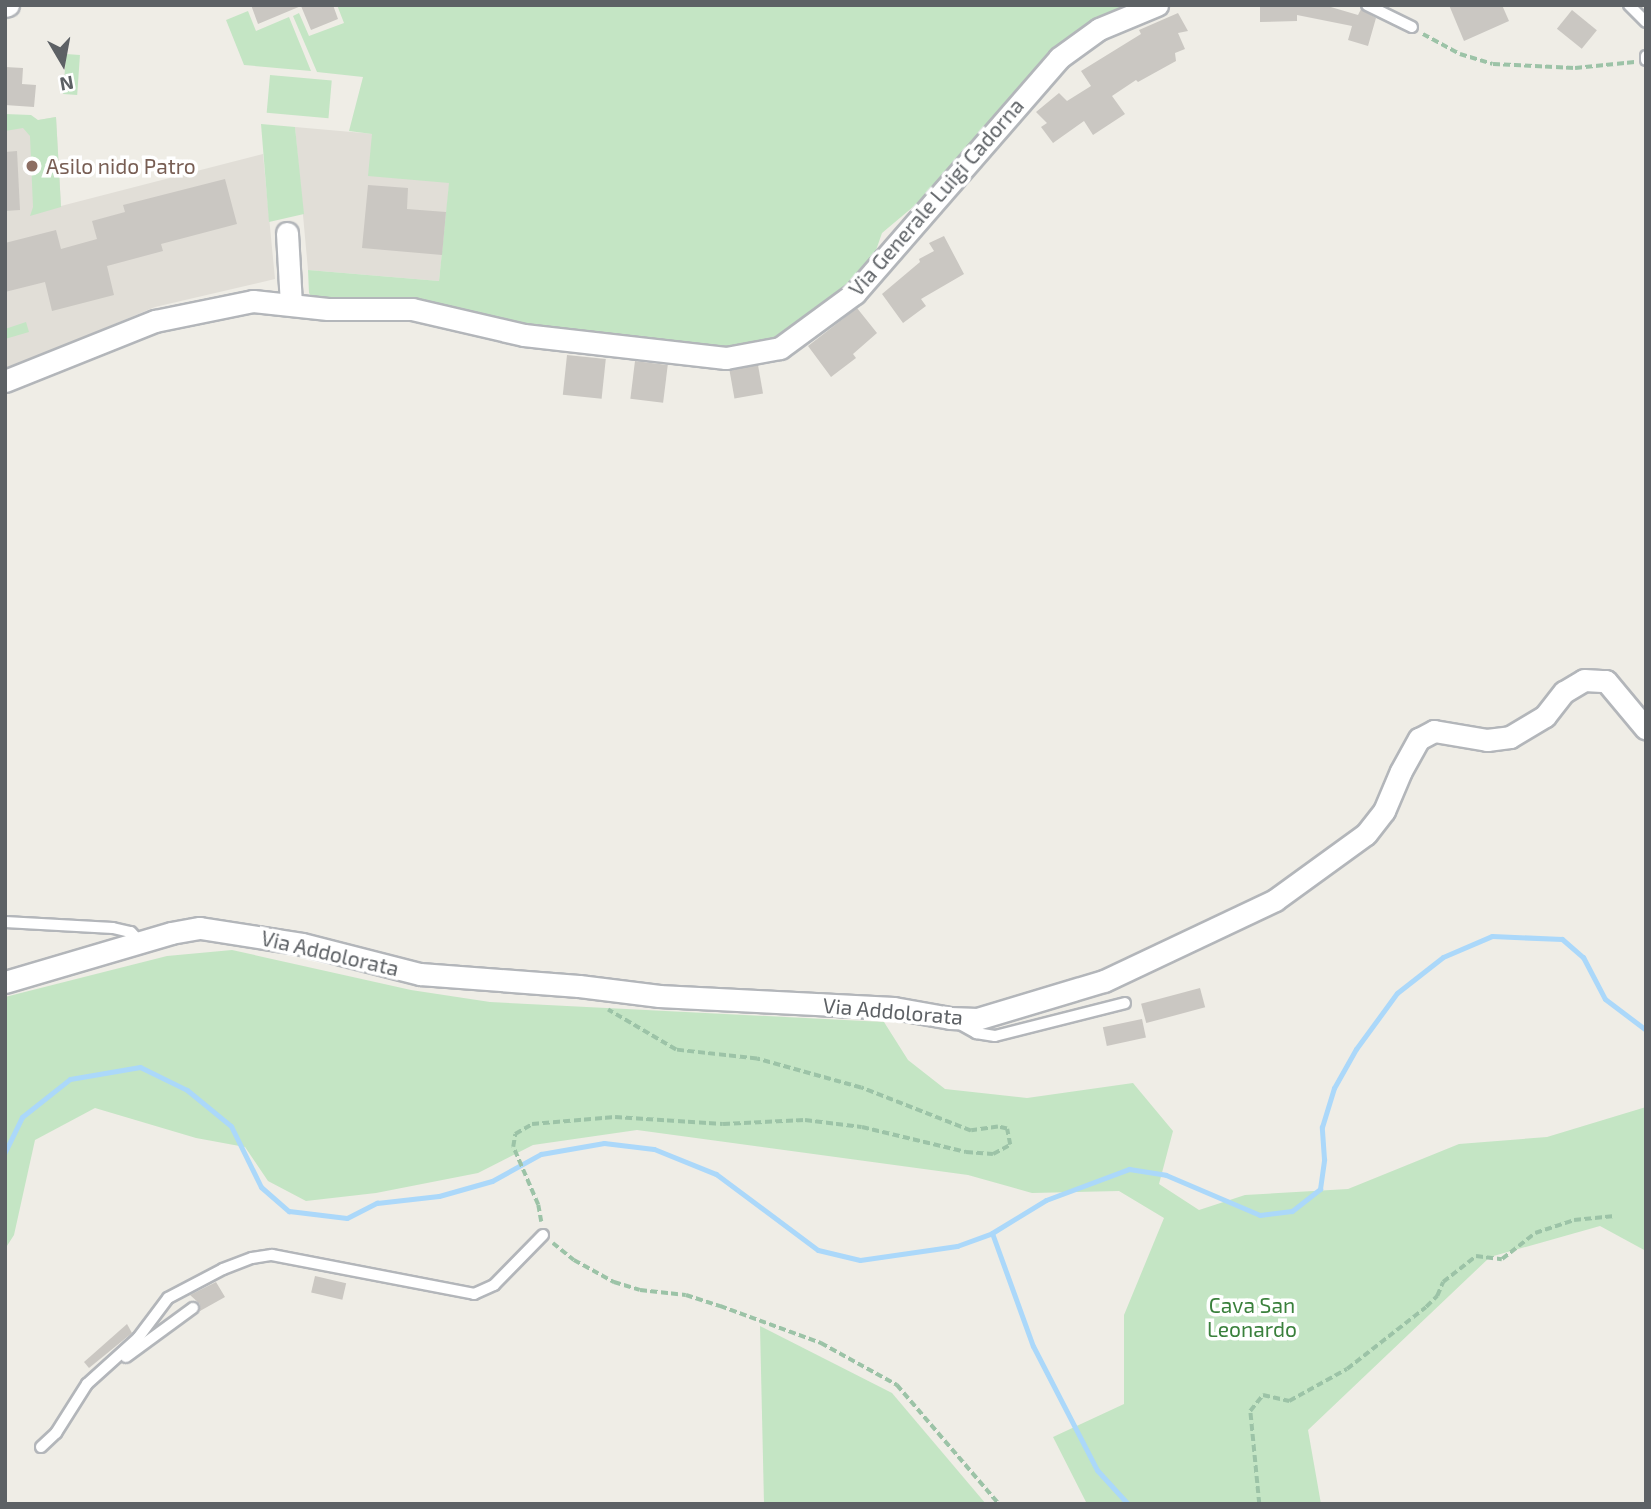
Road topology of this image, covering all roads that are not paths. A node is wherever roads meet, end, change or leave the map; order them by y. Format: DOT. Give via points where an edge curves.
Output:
graph roads {
  1 [pos="1157,5"];
  2 [pos="1367,5"];
  3 [pos="1629,5"];
  4 [pos="1646,22"];
  5 [pos="1412,27"];
  6 [pos="286,233"];
  7 [pos="291,304"];
  8 [pos="5,381"];
  9 [pos="1646,729"];
  10 [pos="5,922"];
  11 [pos="140,942"];
  12 [pos="5,982"];
  13 [pos="1125,1003"];
  14 [pos="950,1018"];
  15 [pos="543,1235"];
  16 [pos="193,1308"];
  17 [pos="87,1384"];
  18 [pos="41,1447"];
  1 -- 7 [label="street, Via Generale Luigi Cadorna" via="1099,29 1059,58 855,293 779,348 726,358 523,335 412,309 327,309"];
  2 -- 5 [label="lane"];
  3 -- 4 [label="lane"];
  6 -- 7 [label="street"];
  7 -- 8 [label="street, Via Generale Luigi Cadorna" via="253,301 155,321"];
  9 -- 14 [label="street, Via Addolorata" via="1606,681 1584,680 1564,692 1545,716 1510,737 1487,740 1434,731 1419,739 1384,811 1366,834 1275,900 1104,981 1007,1012"];
  10 -- 11 [label="lane" via="113,928 131,932"];
  11 -- 12 [label="street, Via Addolorata"];
  11 -- 14 [label="street, Via Addolorata" via="200,928 302,944 420,974 659,996 894,1008"];
  13 -- 14 [label="lane" via="995,1036 976,1033"];
  15 -- 17 [label="lane" via="502,1278 474,1294 272,1255 252,1258 168,1298 138,1338"];
  16 -- 17 [label="lane" via="100,1380"];
  17 -- 18 [label="lane" via="57,1433"];
}
